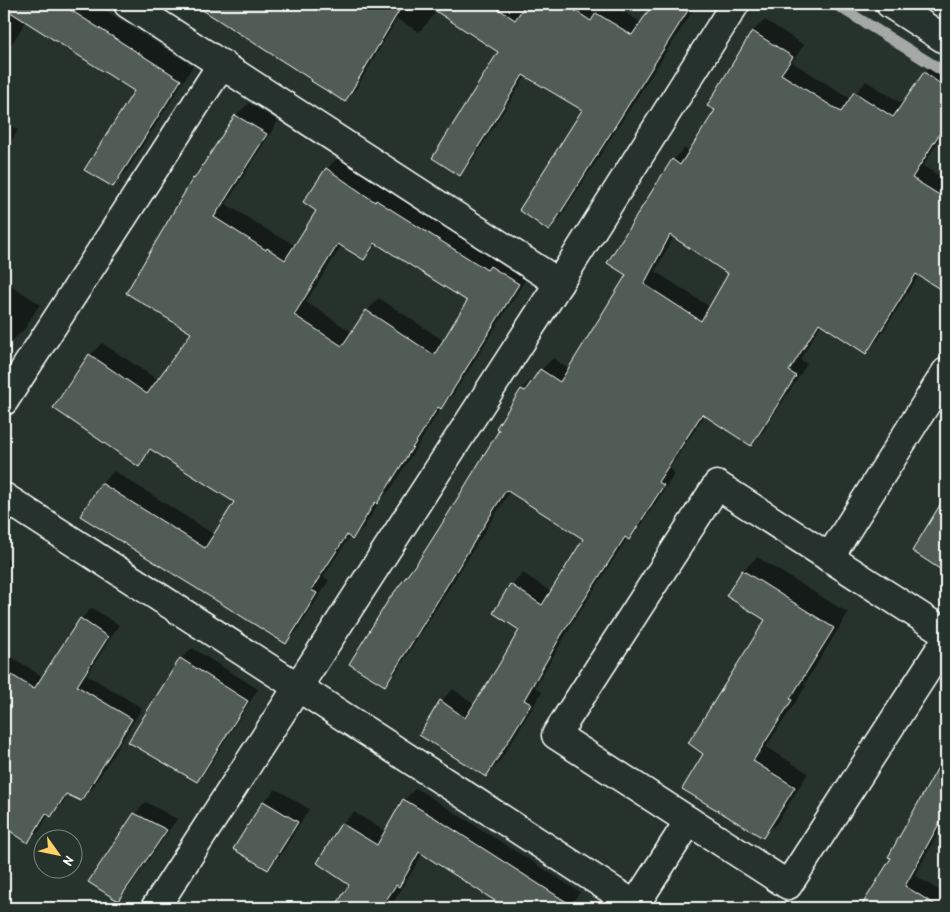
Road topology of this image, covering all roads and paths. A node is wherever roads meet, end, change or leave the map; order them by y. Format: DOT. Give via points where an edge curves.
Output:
graph roads {
  1 [pos="128,4"];
  2 [pos="736,4"];
  3 [pos="890,4"];
  4 [pos="946,40"];
  5 [pos="222,64"];
  6 [pos="559,283"];
  7 [pos="946,372"];
  8 [pos="4,402"];
  9 [pos="4,497"];
  10 [pos="829,558"];
  11 [pos="946,633"];
  12 [pos="946,640"];
  13 [pos="298,687"];
  14 [pos="689,821"];
  15 [pos="634,906"];
  16 [pos="155,908"];
  1 -- 5 [label="street"];
  2 -- 6 [label="street"];
  3 -- 4 [label="street"];
  5 -- 6 [label="street"];
  5 -- 8 [label="street"];
  6 -- 13 [label="street"];
  7 -- 10 [label="street"];
  9 -- 13 [label="street"];
  10 -- 11 [label="street"];
  10 -- 14 [label="street" via="718,485 556,735"];
  12 -- 14 [label="street" via="788,885"];
  13 -- 15 [label="street"];
  13 -- 16 [label="street"];
  14 -- 15 [label="street"];
}
